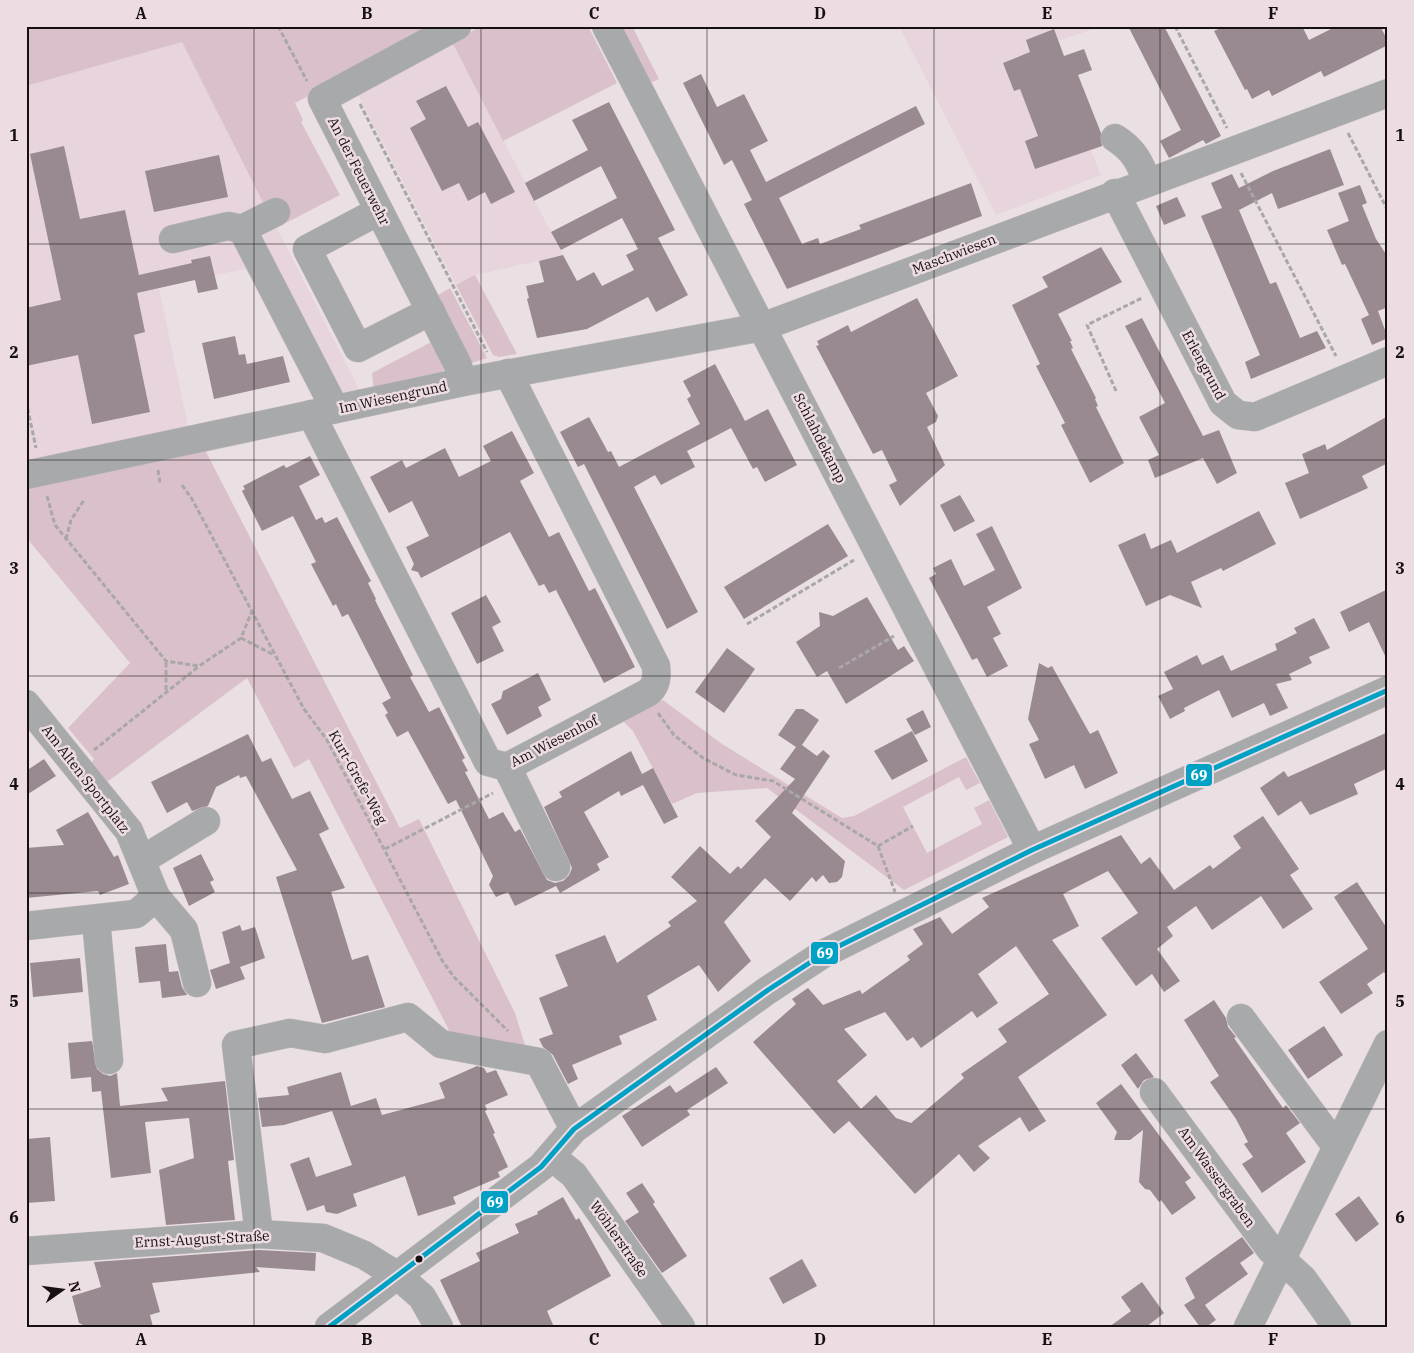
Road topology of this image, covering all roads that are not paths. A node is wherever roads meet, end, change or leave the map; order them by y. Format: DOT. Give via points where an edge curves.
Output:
graph roads {
  1 [pos="457,26"];
  2 [pos="606,26"];
  3 [pos="1388,93"];
  4 [pos="1115,138"];
  5 [pos="1147,182"];
  6 [pos="1115,193"];
  7 [pos="380,211"];
  8 [pos="276,212"];
  9 [pos="242,229"];
  10 [pos="174,239"];
  11 [pos="431,311"];
  12 [pos="762,327"];
  13 [pos="1388,361"];
  14 [pos="498,365"];
  15 [pos="463,382"];
  16 [pos="323,412"];
  17 [pos="34,473"];
  18 [pos="1388,690"];
  19 [pos="26,704"];
  20 [pos="511,774"];
  21 [pos="206,821"];
  22 [pos="1032,850"];
  23 [pos="142,860"];
  24 [pos="556,867"];
  25 [pos="156,897"];
  26 [pos="96,920"];
  27 [pos="26,926"];
  28 [pos="197,983"];
  29 [pos="1241,1018"];
  30 [pos="1388,1044"];
  31 [pos="109,1060"];
  32 [pos="1154,1092"];
  33 [pos="574,1129"];
  34 [pos="1339,1143"];
  35 [pos="551,1156"];
  36 [pos="259,1234"];
  37 [pos="26,1251"];
  38 [pos="1281,1260"];
  39 [pos="398,1276"];
  40 [pos="329,1327"];
  41 [pos="439,1327"];
  42 [pos="681,1327"];
  43 [pos="1248,1327"];
  44 [pos="1337,1327"];
  1 -- 7 [label="street, An der Feuerwehr" via="322,98"];
  2 -- 12 [label="street, Schlahdekamp"];
  3 -- 5 [label="street, Maschwiesen"];
  4 -- 5 [label="street" via="1131,150"];
  5 -- 6 [label="street, Maschwiesen"];
  6 -- 12 [label="street, Maschwiesen"];
  6 -- 13 [label="street, Erlengrund" via="1223,403 1238,415 1255,418"];
  7 -- 11 [label="street, An der Feuerwehr"];
  7 -- 11 [label="street" via="307,249 358,348"];
  8 -- 9 [label="street"];
  9 -- 10 [label="street" via="228,226"];
  9 -- 16 [label="street, Am Wiesenhof"];
  11 -- 15 [label="street, An der Feuerwehr"];
  12 -- 14 [label="street, Im Wiesengrund"];
  12 -- 22 [label="street, Schlahdekamp"];
  14 -- 15 [label="street, Im Wiesengrund"];
  14 -- 20 [label="street, Am Wiesenhof" via="656,666 657,678 649,692"];
  15 -- 16 [label="street, Im Wiesengrund"];
  16 -- 17 [label="street, Im Wiesengrund"];
  16 -- 20 [label="street, Am Wiesenhof" via="488,762"];
  18 -- 22 [label="street"];
  19 -- 23 [label="street, Am Alten Sportplatz" via="129,831"];
  20 -- 24 [label="street"];
  21 -- 23 [label="street"];
  22 -- 33 [label="street" via="823,954"];
  23 -- 25 [label="street, Am Alten Sportplatz"];
  25 -- 26 [label="street" via="136,914"];
  25 -- 28 [label="street, Am Alten Sportplatz" via="184,930"];
  26 -- 27 [label="street"];
  26 -- 31 [label="street"];
  29 -- 34 [label="street" via="1330,1138"];
  30 -- 34 [label="street"];
  32 -- 38 [label="street, Am Wassergraben" via="1270,1250"];
  33 -- 35 [label="street"];
  33 -- 36 [label="street" via="538,1062 441,1044 408,1017 325,1040 290,1034 236,1044"];
  34 -- 38 [label="street"];
  35 -- 39 [label="street"];
  35 -- 42 [label="street, Wöhlerstraße" via="574,1175"];
  36 -- 37 [label="street, Ernst-August-Straße"];
  36 -- 39 [label="street, Ernst-August-Straße" via="323,1238 364,1255"];
  38 -- 43 [label="street"];
  38 -- 44 [label="street, Am Wassergraben" via="1303,1279"];
  39 -- 40 [label="street"];
  39 -- 41 [label="street, Ernst-August-Straße" via="422,1297"];
}
